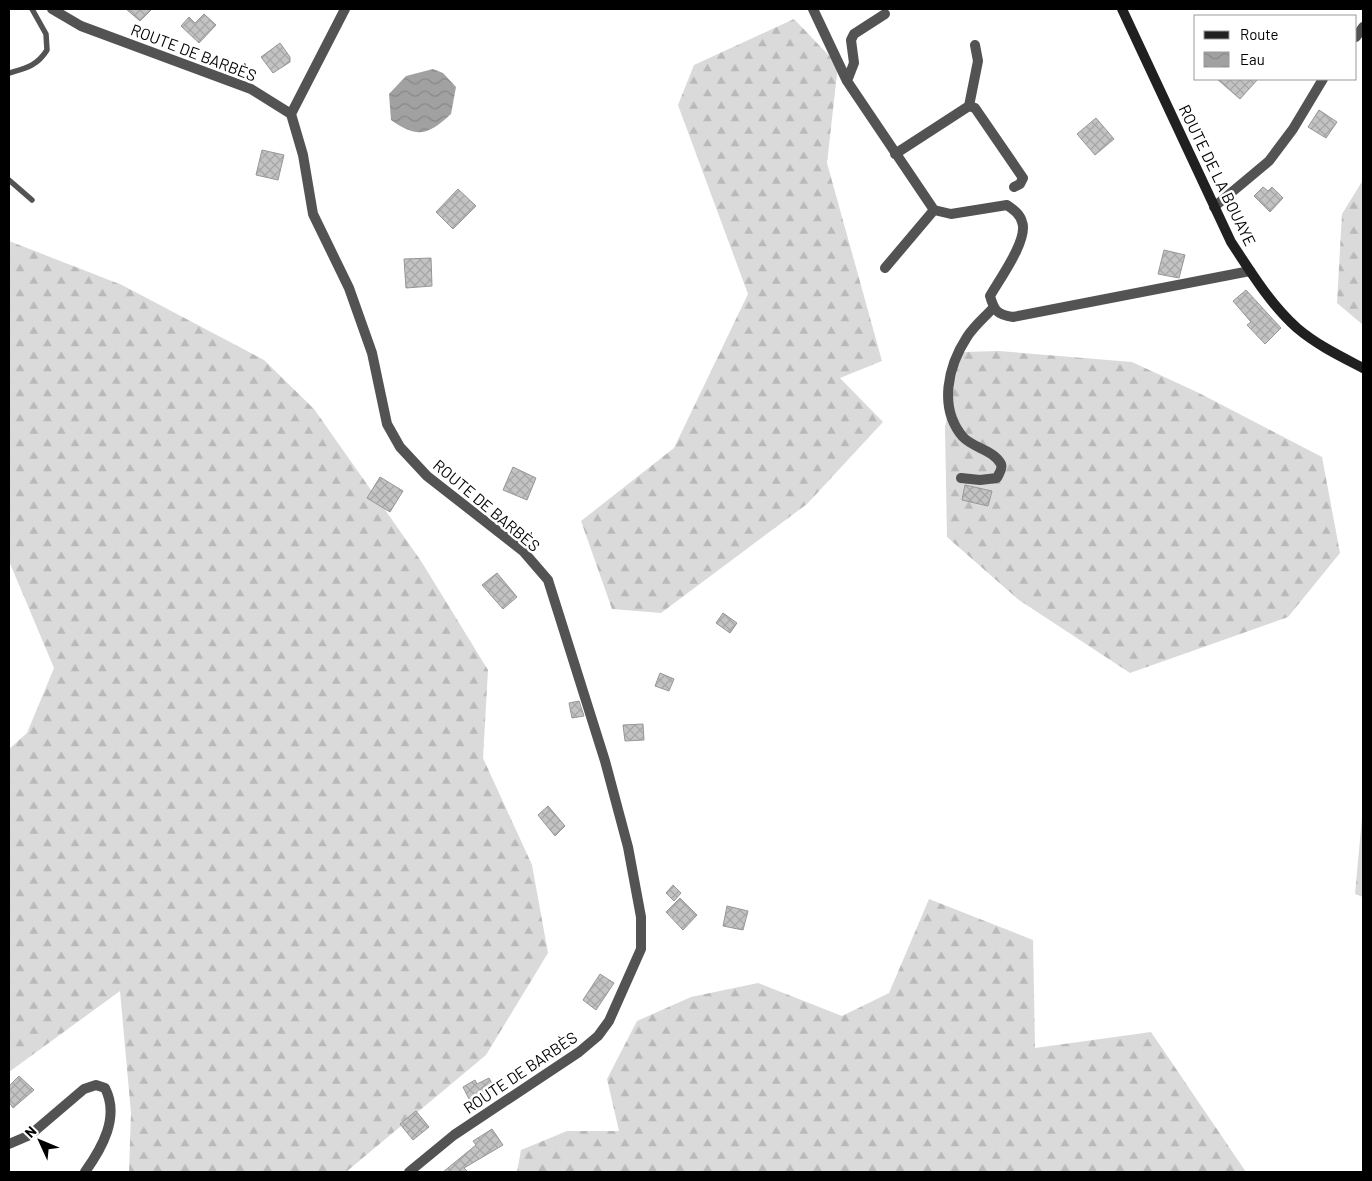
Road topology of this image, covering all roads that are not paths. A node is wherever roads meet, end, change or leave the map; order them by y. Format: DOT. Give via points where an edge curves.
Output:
graph roads {
  1 [pos="32,9"];
  2 [pos="52,9"];
  3 [pos="345,9"];
  4 [pos="813,9"];
  5 [pos="1122,9"];
  6 [pos="885,14"];
  7 [pos="975,45"];
  8 [pos="9,72"];
  9 [pos="1322,80"];
  10 [pos="847,81"];
  11 [pos="970,106"];
  12 [pos="291,114"];
  13 [pos="895,154"];
  14 [pos="9,180"];
  15 [pos="1014,187"];
  16 [pos="32,200"];
  17 [pos="1214,207"];
  18 [pos="934,210"];
  19 [pos="885,268"];
  20 [pos="1250,272"];
  21 [pos="993,308"];
  22 [pos="1363,368"];
  23 [pos="961,478"];
  24 [pos="9,1144"];
  25 [pos="85,1172"];
  26 [pos="409,1172"];
  1 -- 8 [label="lane" via="46,34 47,50 39,62"];
  2 -- 12 [label="street, ROUTE DE BARBÈS" via="81,26 252,89"];
  3 -- 12 [label="street"];
  4 -- 10 [label="street"];
  5 -- 17 [label="main road, ROUTE DE LA BOUAYE"];
  6 -- 10 [label="street" via="854,34 851,40 854,63"];
  7 -- 11 [label="street" via="978,61"];
  9 -- 17 [label="street" via="1269,161"];
  10 -- 13 [label="street"];
  11 -- 13 [label="street"];
  11 -- 15 [label="street" via="975,108 1023,178"];
  12 -- 26 [label="street, ROUTE DE BARBÈS" via="303,155 313,214 349,288 372,353 387,424 400,447 427,476 523,551 548,580 606,761 628,847 641,917 641,949 609,1021 598,1036 454,1135"];
  13 -- 18 [label="street"];
  14 -- 16 [label="lane"];
  17 -- 20 [label="main road, ROUTE DE LA BOUAYE"];
  18 -- 19 [label="street"];
  18 -- 21 [label="street" via="951,214 1007,205 1017,212 1023,223 1024,236 990,296"];
  20 -- 21 [label="street" via="1013,317 1000,315"];
  20 -- 22 [label="main road, ROUTE DE LA BOUAYE" via="1268,298 1297,328"];
  21 -- 23 [label="street" via="968,336 947,388 951,417 964,438 995,458 1001,470 997,478"];
  24 -- 25 [label="street" via="30,1135 84,1089 96,1085 105,1088 110,1098 110,1118 105,1139"];
}
